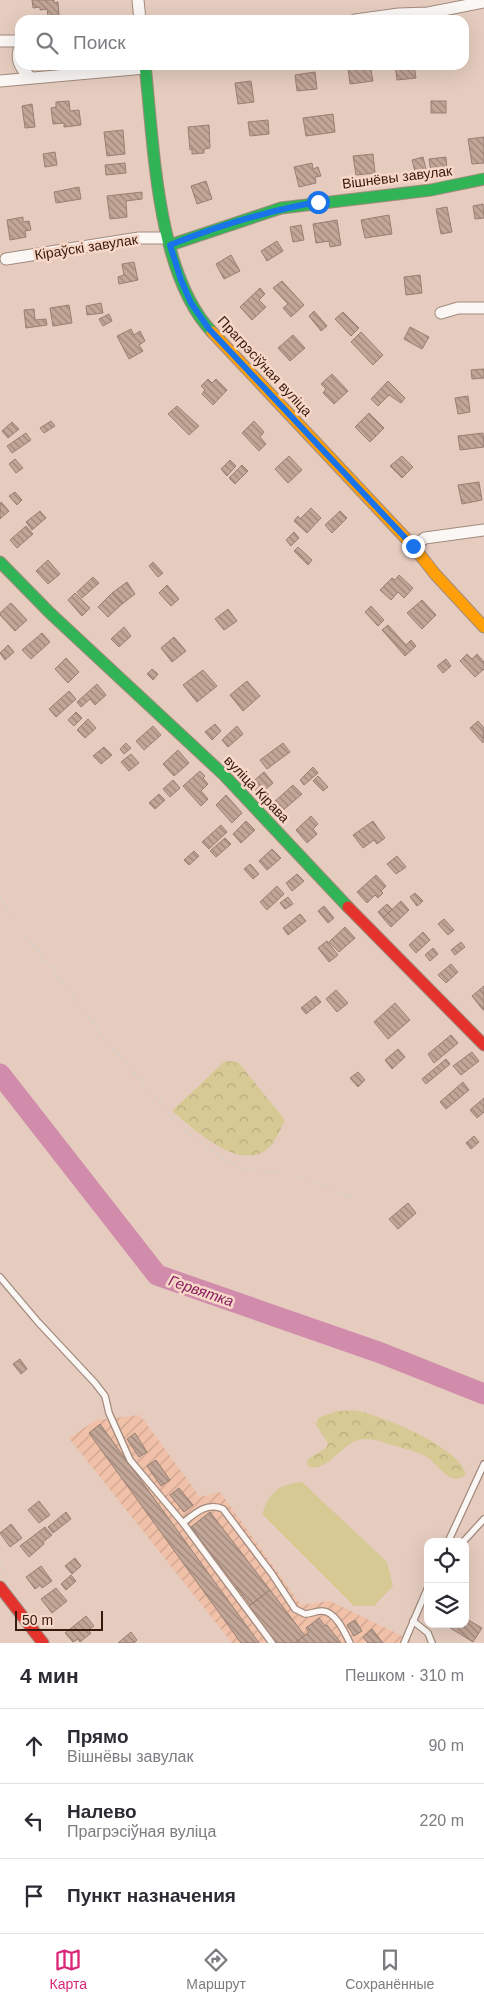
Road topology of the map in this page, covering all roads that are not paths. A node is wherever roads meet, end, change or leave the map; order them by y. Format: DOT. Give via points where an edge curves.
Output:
graph roads {
  1 [pos="138,0"];
  2 [pos="484,2"];
  3 [pos="140,15"];
  4 [pos="392,15"];
  5 [pos="0,41"];
  6 [pos="15,41"];
  7 [pos="24,70"];
  8 [pos="110,70"];
  9 [pos="145,70"];
  10 [pos="30,77"];
  11 [pos="0,81"];
  12 [pos="484,179"];
  13 [pos="168,242"];
  14 [pos="6,259"];
  15 [pos="484,308"];
  16 [pos="441,313"];
  17 [pos="484,530"];
  18 [pos="413,546"];
  19 [pos="0,562"];
  20 [pos="484,627"];
  21 [pos="484,1045"];
  22 [pos="0,1277"];
  23 [pos="484,1464"];
  24 [pos="484,1519"];
  25 [pos="183,1522"];
  26 [pos="450,1538"];
  27 [pos="467,1538"];
  28 [pos="0,1587"];
  29 [pos="424,1596"];
  30 [pos="413,1621"];
  31 [pos="43,1643"];
  32 [pos="272,1643"];
  33 [pos="350,1643"];
  34 [pos="404,1643"];
  35 [pos="432,1643"];
  1 -- 3 [label="street"];
  2 -- 4 [label="street" via="428,13"];
  5 -- 6 [label="street"];
  7 -- 10 [label="street"];
  8 -- 10 [label="street"];
  9 -- 13 [label="street, Прагрэсіўная вуліца" via="162,224"];
  10 -- 11 [label="street"];
  12 -- 13 [label="street, Вішнёвы завулак" via="431,190 281,208"];
  13 -- 14 [label="street, Кіраўскі завулак" via="139,238"];
  13 -- 18 [label="street, Прагрэсіўная вуліца" via="191,303 209,329"];
  15 -- 16 [label="street" via="458,308"];
  17 -- 18 [label="street" via="425,538"];
  18 -- 20 [label="street, Прагрэсіўная вуліца"];
  19 -- 21 [label="street, вуліца Кірава" via="50,613 224,775"];
  22 -- 25 [label="lane" via="105,1396 130,1460"];
  23 -- 26 [label="lane"];
  24 -- 27 [label="lane"];
  25 -- 32 [label="lane"];
  25 -- 33 [label="lane" via="205,1508 223,1509 295,1609 305,1614 327,1612"];
  28 -- 31 [label="street"];
  29 -- 30 [label="lane"];
  30 -- 34 [label="lane"];
  30 -- 35 [label="lane" via="428,1633"];
}
